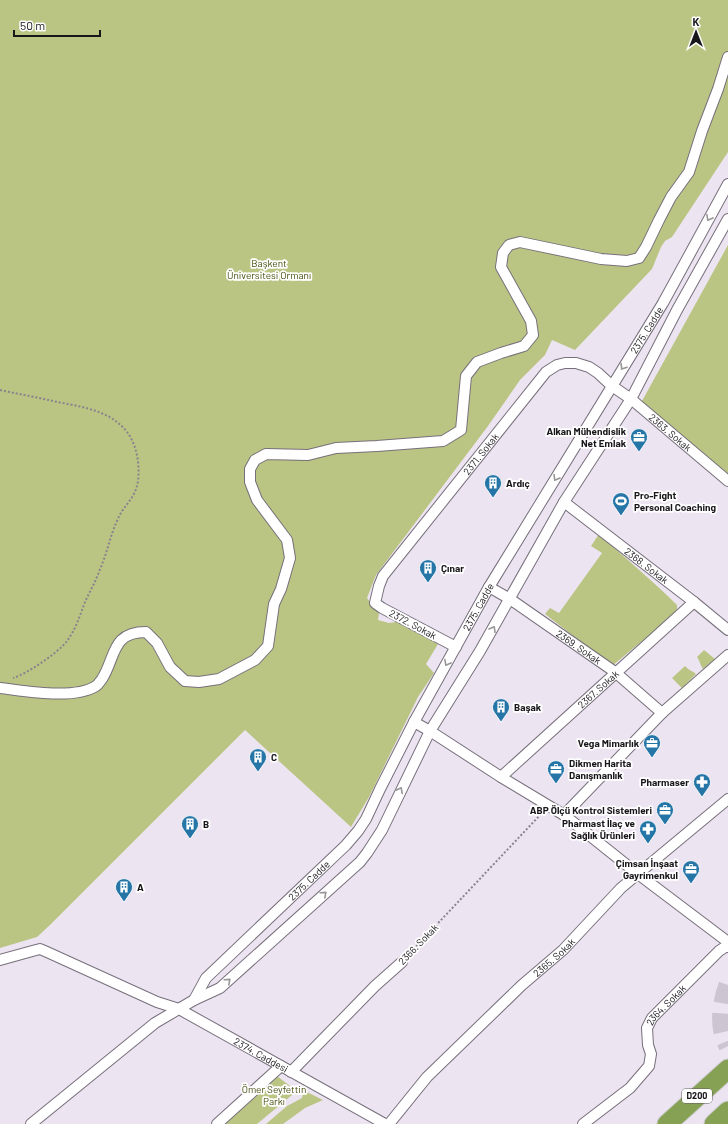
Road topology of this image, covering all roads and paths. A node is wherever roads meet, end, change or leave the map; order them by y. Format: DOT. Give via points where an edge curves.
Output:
graph roads {
  1 [pos="728,57"];
  2 [pos="728,184"];
  3 [pos="728,220"];
  4 [pos="612,386"];
  5 [pos="0,390"];
  6 [pos="631,399"];
  7 [pos="728,481"];
  8 [pos="564,502"];
  9 [pos="490,587"];
  10 [pos="376,598"];
  11 [pos="510,599"];
  12 [pos="694,602"];
  13 [pos="728,630"];
  14 [pos="456,647"];
  15 [pos="728,655"];
  16 [pos="616,672"];
  17 [pos="7,679"];
  18 [pos="0,688"];
  19 [pos="662,713"];
  20 [pos="414,722"];
  21 [pos="430,730"];
  22 [pos="501,776"];
  23 [pos="728,799"];
  24 [pos="542,813"];
  25 [pos="564,815"];
  26 [pos="638,874"];
  27 [pos="728,942"];
  28 [pos="728,948"];
  29 [pos="0,960"];
  30 [pos="402,962"];
  31 [pos="194,1000"];
  32 [pos="179,1009"];
  33 [pos="281,1066"];
  34 [pos="727,1068"];
  35 [pos="291,1072"];
  36 [pos="728,1111"];
  37 [pos="31,1124"];
  38 [pos="217,1124"];
  39 [pos="385,1124"];
  40 [pos="389,1124"];
  41 [pos="582,1124"];
  42 [pos="667,1124"];
  43 [pos="714,1124"];
  1 -- 18 [label="street" via="689,172 671,197 639,258 627,261 601,259 520,242 509,245 503,253 501,267 531,321 533,335 524,346 477,362 466,376 461,430 443,441 336,448 308,455 266,454 255,460 250,469 250,482 257,500 287,540 290,558 274,604 268,646 254,660 219,679 185,681 170,667 157,642 146,632 137,632 124,637 97,685 81,692 64,694"];
  2 -- 4 [label="street, 2375. Cadde, one-way" via="663,303"];
  3 -- 6 [label="street, 2375. Cadde"];
  4 -- 6 [label="street, 2363. Sokak"];
  4 -- 9 [label="street, 2375. Cadde, one-way"];
  4 -- 10 [label="street, 2371. Sokak" via="589,367 576,363 557,365 546,372 383,576"];
  5 -- 17 [label="path" via="89,409 111,418 123,428 131,440 136,452 138,474 136,491 116,522 100,570 70,636 62,647 29,671"];
  6 -- 7 [label="street, 2363. Sokak"];
  6 -- 8 [label="street, 2375. Cadde"];
  8 -- 11 [label="street, 2375. Cadde"];
  8 -- 12 [label="street, 2368. Sokak"];
  9 -- 11 [label="street, 2369. Sokak"];
  9 -- 14 [label="street, 2375. Cadde"];
  10 -- 14 [label="street, 2372. Sokak" via="375,603 382,608"];
  11 -- 16 [label="street, 2369. Sokak"];
  21 -- 11 [label="street, 2375. Cadde, one-way"];
  12 -- 13 [label="street, 2368. Sokak"];
  12 -- 16 [label="street, 2367. Sokak"];
  14 -- 20 [label="street, 2375. Cadde, one-way"];
  15 -- 19 [label="street"];
  16 -- 19 [label="street, 2369. Sokak"];
  16 -- 22 [label="street, 2367. Sokak"];
  19 -- 25 [label="street"];
  20 -- 21 [label="street"];
  20 -- 31 [label="street, 2375. Cadde" via="358,831 206,978"];
  21 -- 22 [label="street"];
  31 -- 21 [label="street, 2375. Cadde, one-way" via="220,988 360,862 382,830"];
  22 -- 25 [label="street"];
  23 -- 26 [label="street, 2365. Sokak"];
  24 -- 30 [label="path, 2366. Sokak"];
  25 -- 26 [label="street"];
  26 -- 27 [label="street"];
  26 -- 40 [label="street, 2365. Sokak" via="621,888 563,950 522,985 427,1077"];
  28 -- 41 [label="street, 2364. Sokak" via="719,951 652,1018 647,1028 651,1054 649,1066 630,1088"];
  29 -- 32 [label="street, 2374. Caddesi" via="40,949 157,1002"];
  30 -- 35 [label="street, 2366. Sokak"];
  31 -- 32 [label="street, 2375. Cadde"];
  32 -- 33 [label="street, 2374. Caddesi"];
  32 -- 37 [label="street, 2375. Cadde" via="155,1023"];
  33 -- 35 [label="street, 2374. Caddesi"];
  33 -- 38 [label="street"];
  34 -- 42 [label="highway, D200"];
  35 -- 39 [label="street, 2374. Caddesi"];
  36 -- 43 [label="highway"];
}
